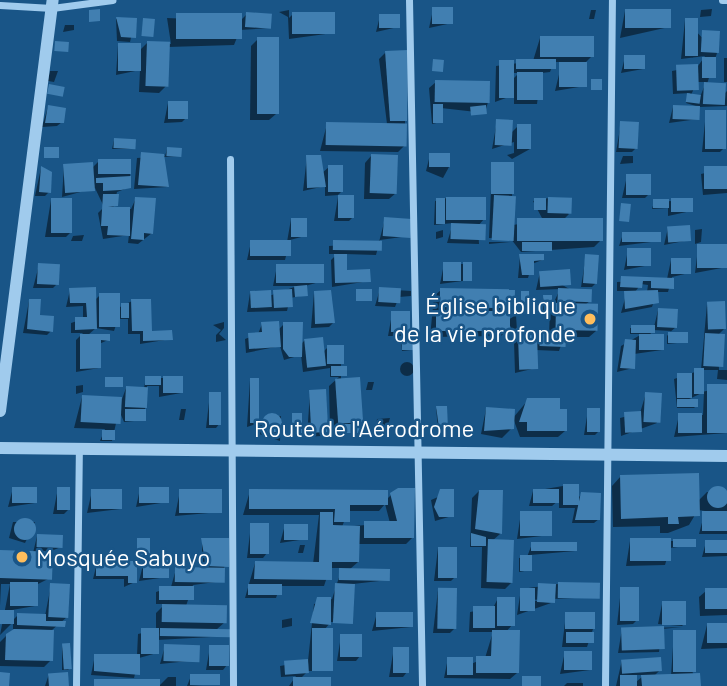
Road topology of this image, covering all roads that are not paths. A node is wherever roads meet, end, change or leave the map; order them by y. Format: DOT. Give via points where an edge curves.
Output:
graph roads {
  1 [pos="112,0"];
  2 [pos="409,0"];
  3 [pos="612,0"];
  4 [pos="53,4"];
  5 [pos="0,5"];
  6 [pos="230,159"];
  7 [pos="0,411"];
  8 [pos="0,448"];
  9 [pos="79,448"];
  10 [pos="231,448"];
  11 [pos="418,448"];
  12 [pos="606,451"];
  13 [pos="727,456"];
  14 [pos="76,686"];
  15 [pos="233,686"];
  16 [pos="422,686"];
  17 [pos="604,686"];
  1 -- 4 [label="street"];
  2 -- 11 [label="street"];
  3 -- 12 [label="street"];
  4 -- 5 [label="street"];
  4 -- 7 [label="street"];
  6 -- 10 [label="street"];
  8 -- 9 [label="street, Route de l'Aérodrome"];
  9 -- 10 [label="street, Route de l'Aérodrome"];
  9 -- 14 [label="street"];
  10 -- 11 [label="street, Route de l'Aérodrome"];
  10 -- 15 [label="street"];
  11 -- 12 [label="street, Route de l'Aérodrome"];
  11 -- 16 [label="street"];
  12 -- 13 [label="street, Route de l'Aérodrome"];
  12 -- 17 [label="street"];
}
